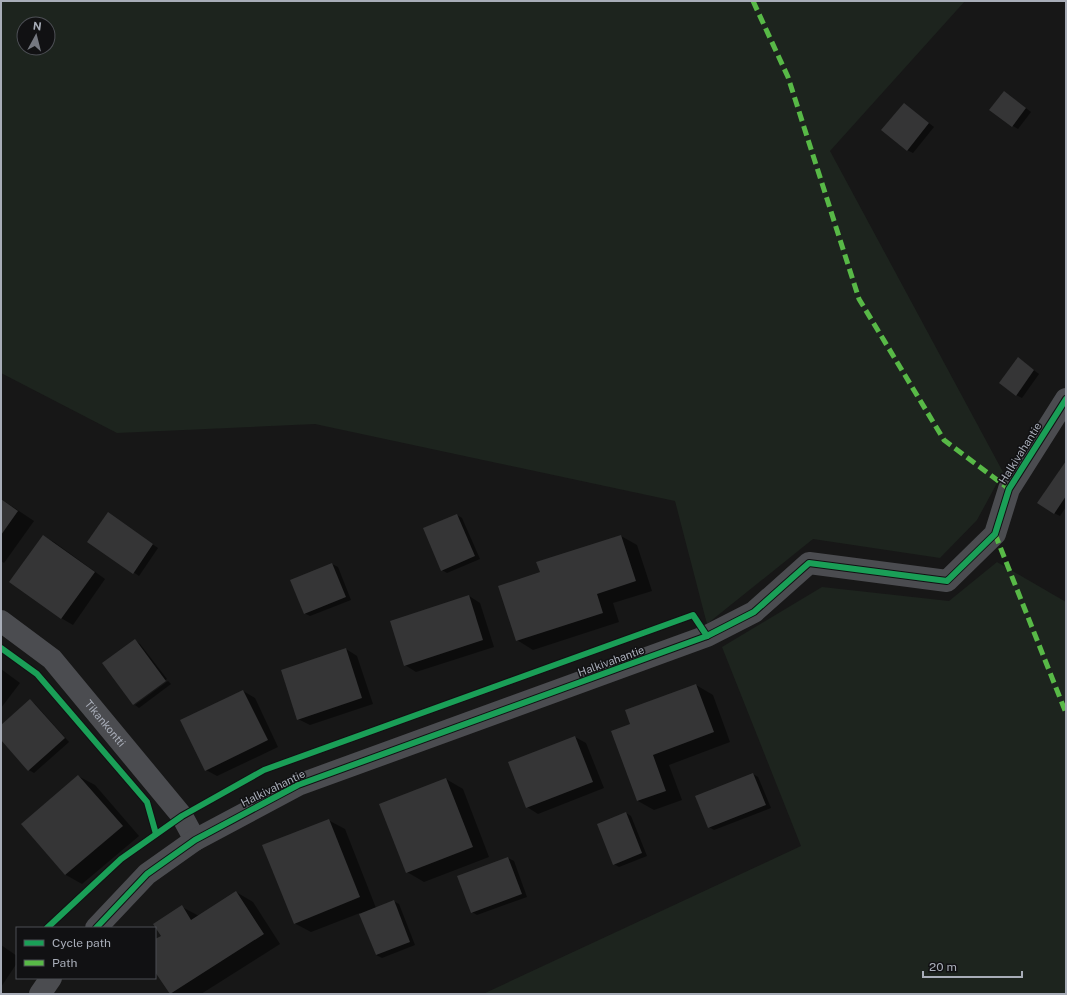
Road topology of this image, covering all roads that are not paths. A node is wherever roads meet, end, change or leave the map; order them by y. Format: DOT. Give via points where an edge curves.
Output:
graph roads {
  1 [pos="1066,399"];
  2 [pos="1,621"];
  3 [pos="195,840"];
  4 [pos="97,927"];
  5 [pos="50,979"];
  6 [pos="40,994"];
  1 -- 3 [label="street, Halkivahantie" via="1009,489 995,534 946,581 809,563 754,612 707,636 298,785"];
  2 -- 3 [label="street, Tikankontti" via="52,659 182,816"];
  3 -- 4 [label="street, Halkivahantie" via="147,874"];
  5 -- 6 [label="street"];
}
